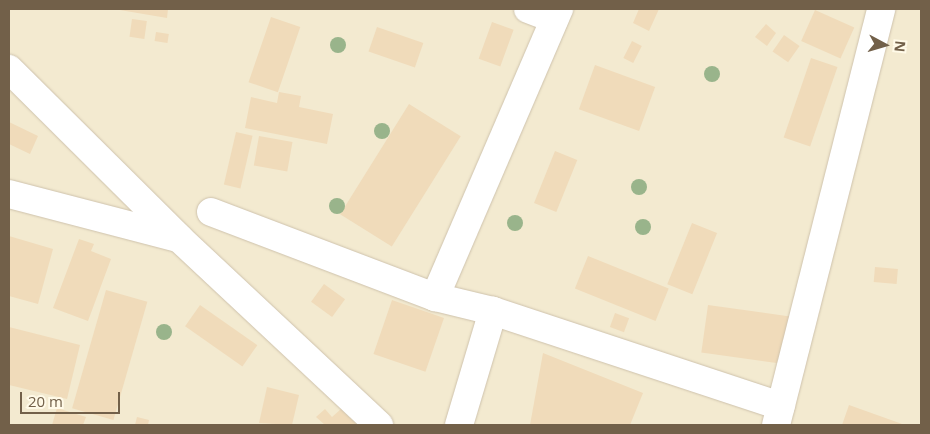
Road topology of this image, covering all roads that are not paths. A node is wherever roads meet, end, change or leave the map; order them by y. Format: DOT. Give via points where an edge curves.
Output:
graph roads {
  1 [pos="528,9"];
  2 [pos="881,9"];
  3 [pos="556,14"];
  4 [pos="9,69"];
  5 [pos="9,194"];
  6 [pos="210,212"];
  7 [pos="179,238"];
  8 [pos="435,297"];
  9 [pos="493,311"];
  10 [pos="778,415"];
  11 [pos="378,425"];
  12 [pos="459,425"];
  1 -- 3 [label="street"];
  2 -- 10 [label="street"];
  3 -- 8 [label="street"];
  4 -- 7 [label="street"];
  5 -- 7 [label="street"];
  6 -- 8 [label="street"];
  7 -- 11 [label="street"];
  8 -- 9 [label="street"];
  9 -- 10 [label="street"];
  9 -- 12 [label="street"];
}
